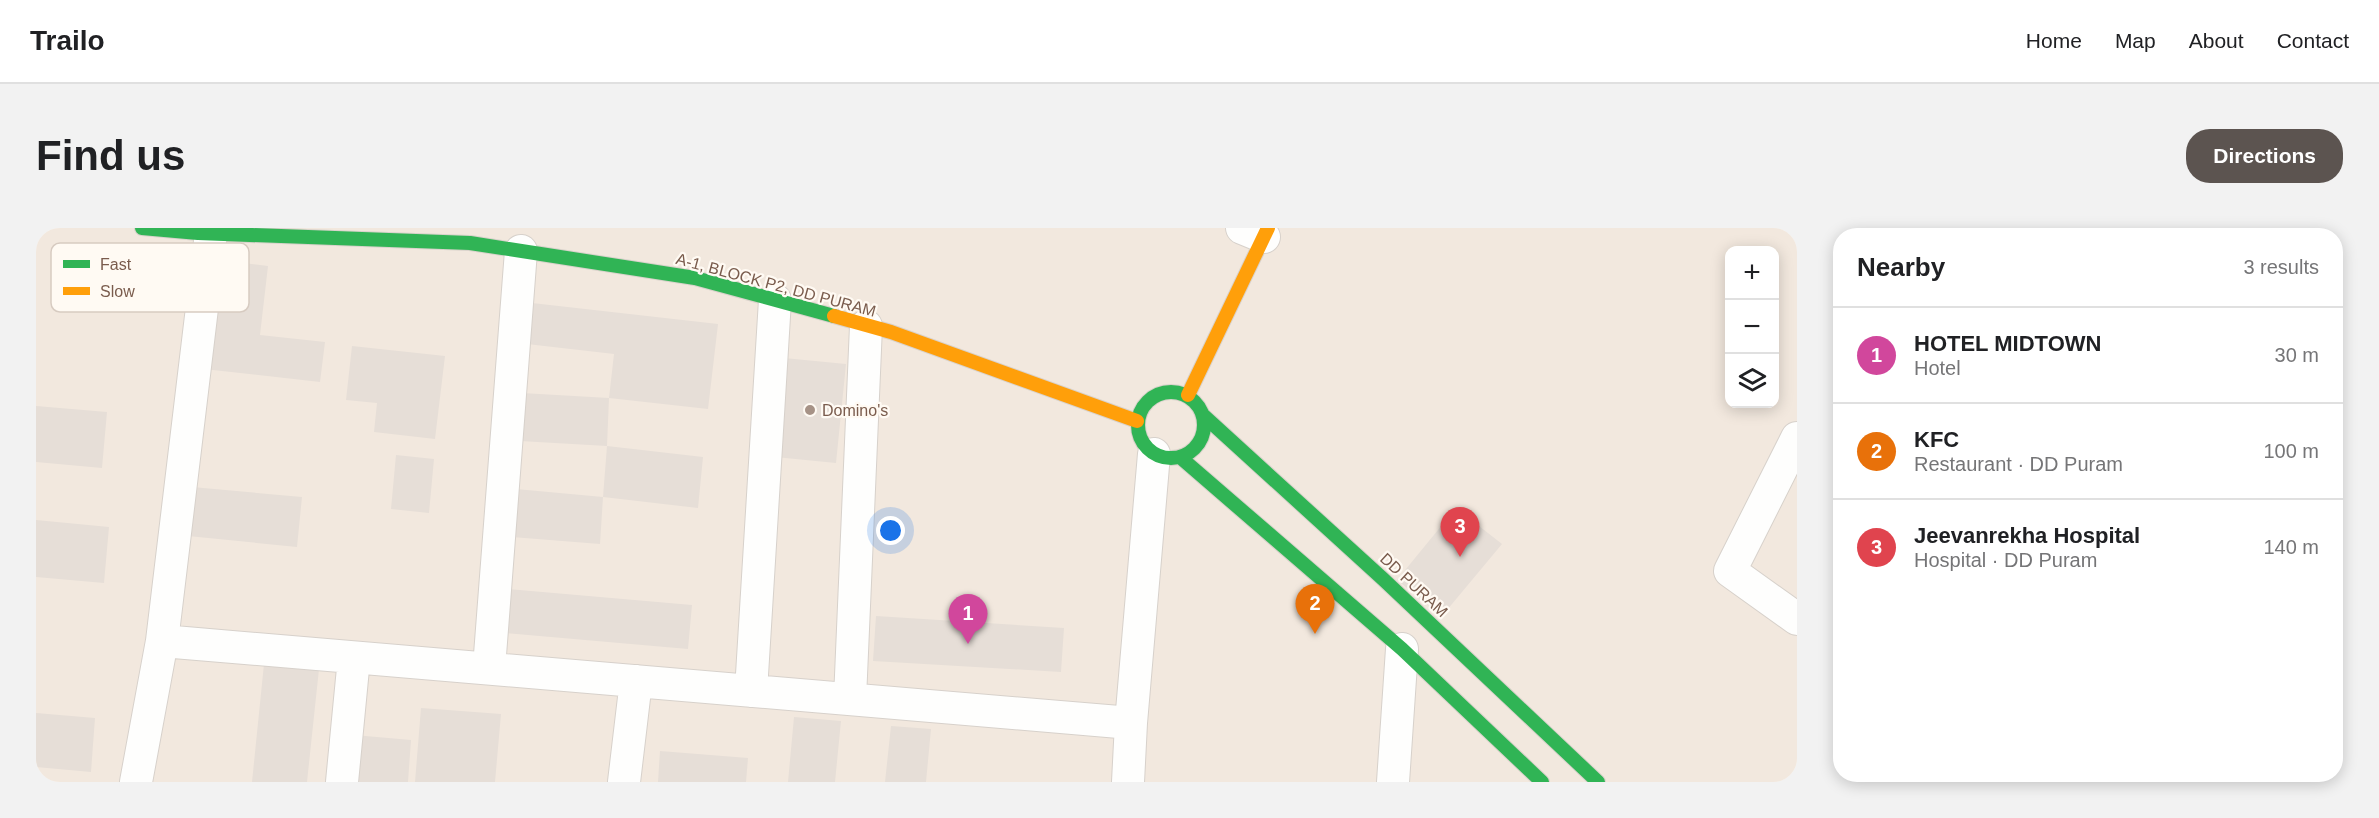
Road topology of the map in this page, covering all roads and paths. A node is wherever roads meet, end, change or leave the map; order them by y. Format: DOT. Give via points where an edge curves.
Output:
graph roads {
  1 [pos="142,228"];
  2 [pos="1258,231"];
  3 [pos="211,233"];
  4 [pos="210,243"];
  5 [pos="521,251"];
  6 [pos="775,300"];
  7 [pos="202,312"];
  8 [pos="867,326"];
  9 [pos="1188,395"];
  10 [pos="1204,416"];
  11 [pos="1137,421"];
  12 [pos="1797,438"];
  13 [pos="1167,456"];
  14 [pos="1797,620"];
  15 [pos="162,641"];
  16 [pos="1402,650"];
  17 [pos="354,658"];
  18 [pos="489,668"];
  19 [pos="636,681"];
  20 [pos="751,691"];
  21 [pos="850,699"];
  22 [pos="1131,723"];
  23 [pos="136,782"];
  24 [pos="342,782"];
  25 [pos="624,782"];
  26 [pos="1128,782"];
  27 [pos="1393,782"];
  28 [pos="1542,782"];
  29 [pos="1598,782"];
  1 -- 3 [label="street, A-1, BLOCK P2, DD PURAM"];
  2 -- 9 [label="street"];
  3 -- 4 [label="street"];
  3 -- 5 [label="street, A-1, BLOCK P2, DD PURAM" via="470,243"];
  5 -- 6 [label="street, A-1, BLOCK P2, DD PURAM" via="695,278"];
  5 -- 18 [label="street"];
  6 -- 8 [label="street, A-1, BLOCK P2, DD PURAM"];
  6 -- 20 [label="street"];
  7 -- 15 [label="street"];
  8 -- 11 [label="street, A-1, BLOCK P2, DD PURAM"];
  8 -- 21 [label="street"];
  9 -- 10 [label="street"];
  9 -- 11 [label="street" via="1162,392 1150,398"];
  10 -- 13 [label="street" via="1204,429 1192,452"];
  10 -- 29 [label="street, DD PURAM"];
  11 -- 13 [label="street" via="1144,445"];
  12 -- 14 [label="street" via="1730,571"];
  13 -- 16 [label="street"];
  13 -- 22 [label="street"];
  15 -- 17 [label="street"];
  15 -- 23 [label="street"];
  16 -- 27 [label="street"];
  16 -- 28 [label="street"];
  17 -- 18 [label="street"];
  17 -- 24 [label="street"];
  18 -- 19 [label="street"];
  19 -- 20 [label="street"];
  19 -- 25 [label="street"];
  20 -- 21 [label="street"];
  21 -- 22 [label="street"];
  22 -- 26 [label="street"];
}
